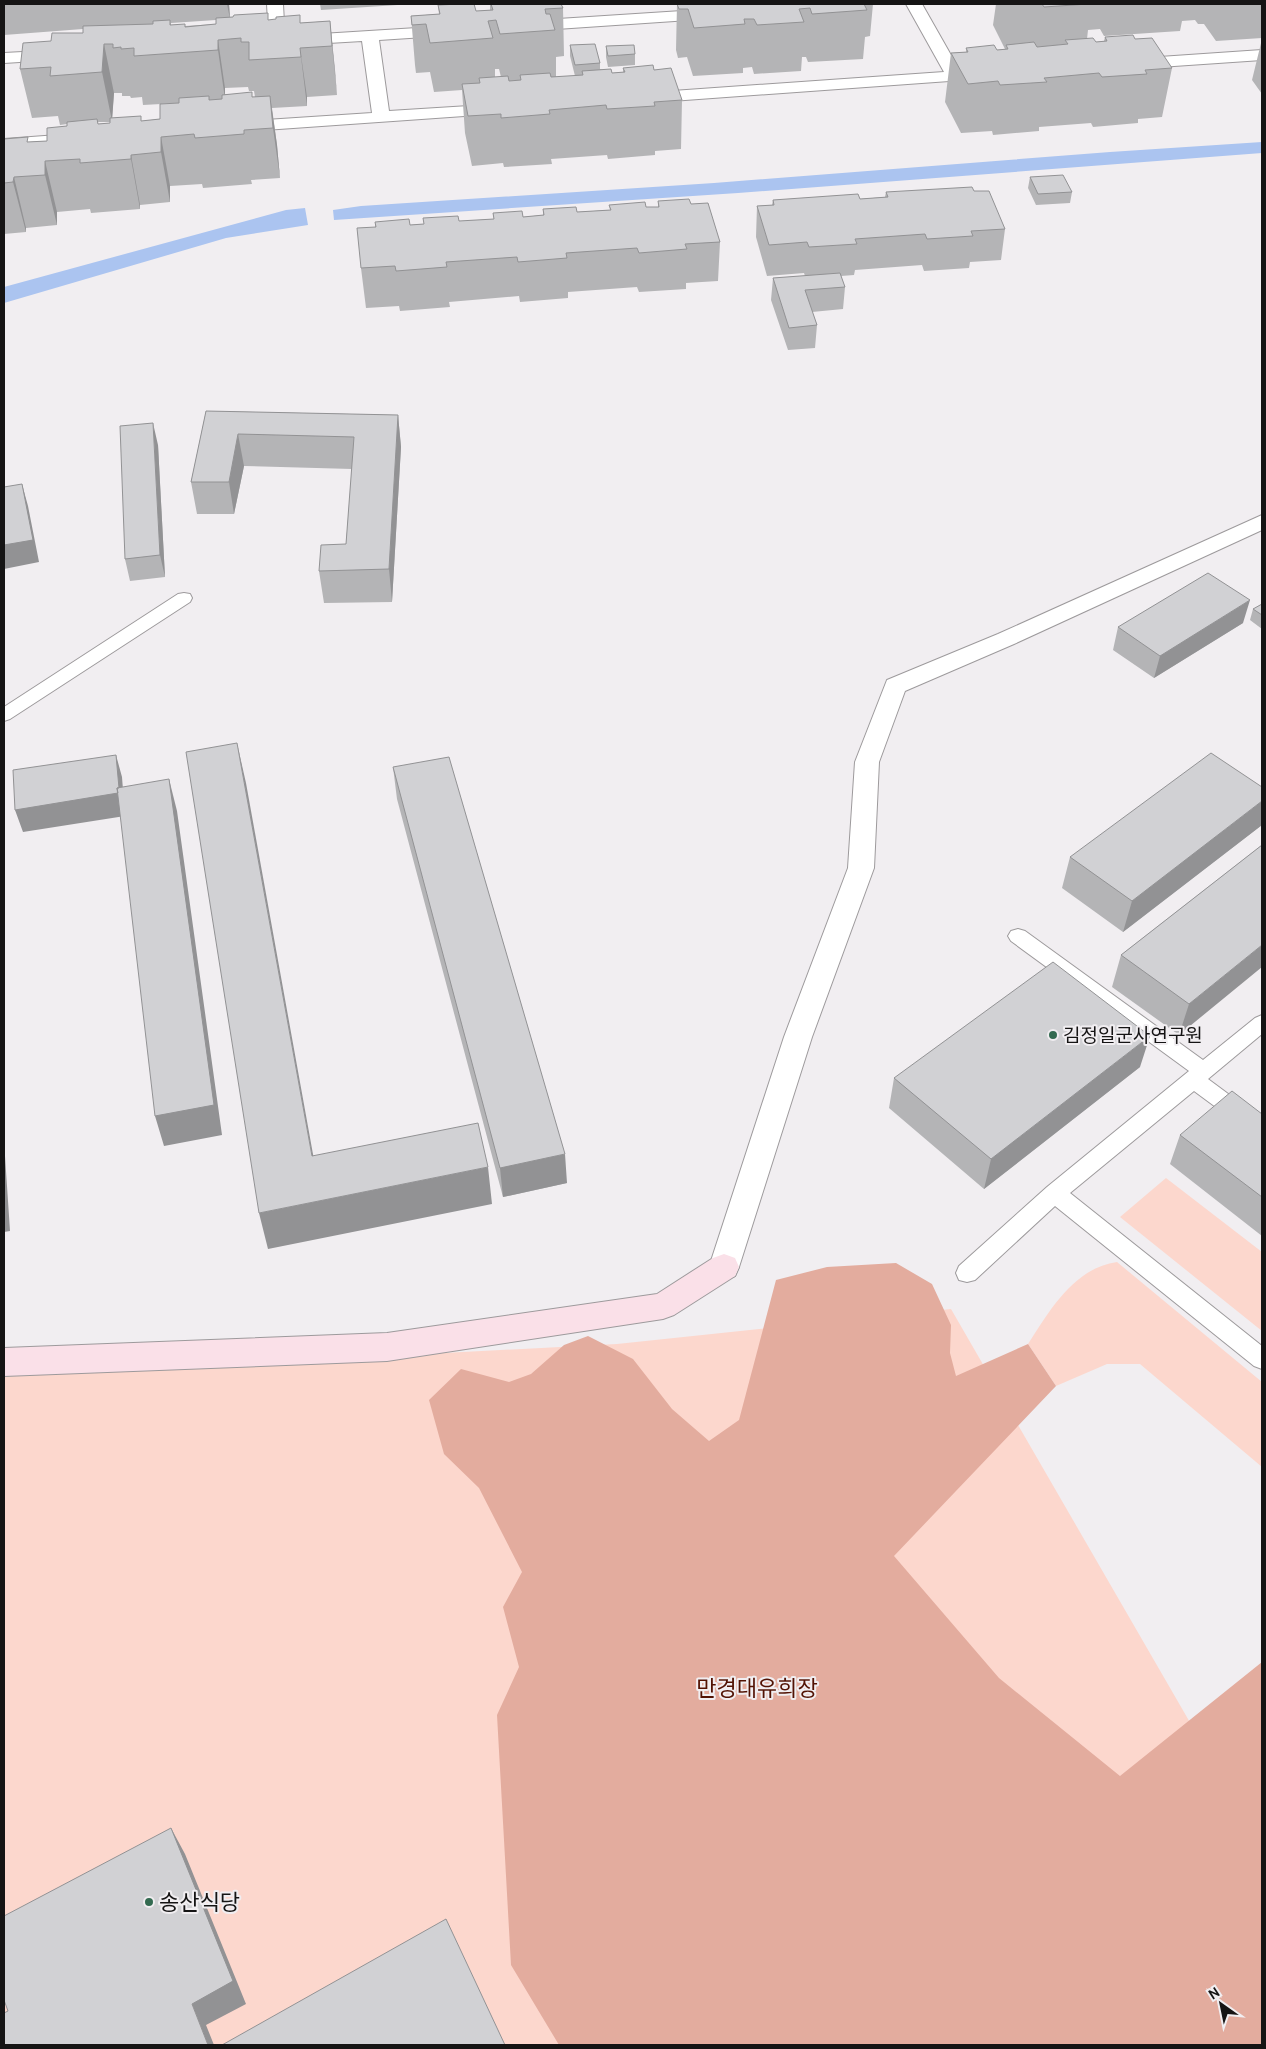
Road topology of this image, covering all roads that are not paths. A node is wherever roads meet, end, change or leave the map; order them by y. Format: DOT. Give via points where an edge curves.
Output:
graph roads {
  1 [pos="275,4"];
  2 [pos="914,4"];
  3 [pos="726,13"];
  4 [pos="509,27"];
  5 [pos="469,30"];
  6 [pos="370,36"];
  7 [pos="277,42"];
  8 [pos="257,43"];
  9 [pos="72,54"];
  10 [pos="1262,55"];
  11 [pos="4,58"];
  12 [pos="1114,65"];
  13 [pos="1005,73"];
  14 [pos="955,76"];
  15 [pos="629,100"];
  16 [pos="520,107"];
  17 [pos="381,117"];
  18 [pos="222,128"];
  19 [pos="103,137"];
  20 [pos="4,144"];
  21 [pos="1262,522"];
  22 [pos="184,598"];
  23 [pos="4,715"];
  24 [pos="1018,936"];
  25 [pos="1262,1023"];
  26 [pos="1199,1076"];
  27 [pos="1262,1130"];
  28 [pos="1055,1193"];
  29 [pos="724,1268"];
  30 [pos="968,1273"];
  31 [pos="1262,1359"];
  32 [pos="4,1362"];
  1 -- 7 [label="street"];
  2 -- 14 [label="street"];
  3 -- 4 [label="street"];
  5 -- 6 [label="street"];
  6 -- 7 [label="street"];
  6 -- 17 [label="street"];
  7 -- 8 [label="street"];
  9 -- 11 [label="street"];
  10 -- 12 [label="street"];
  13 -- 14 [label="street"];
  14 -- 15 [label="street"];
  16 -- 17 [label="street"];
  17 -- 18 [label="street"];
  19 -- 20 [label="street"];
  21 -- 29 [label="street" via="895,686 867,762 861,868 798,1038"];
  22 -- 23 [label="lane"];
  24 -- 26 [label="lane"];
  25 -- 26 [label="lane"];
  26 -- 27 [label="lane"];
  26 -- 28 [label="lane"];
  28 -- 30 [label="lane"];
  28 -- 31 [label="lane"];
  29 -- 32 [label="street" via="663,1306 387,1348"];
}
